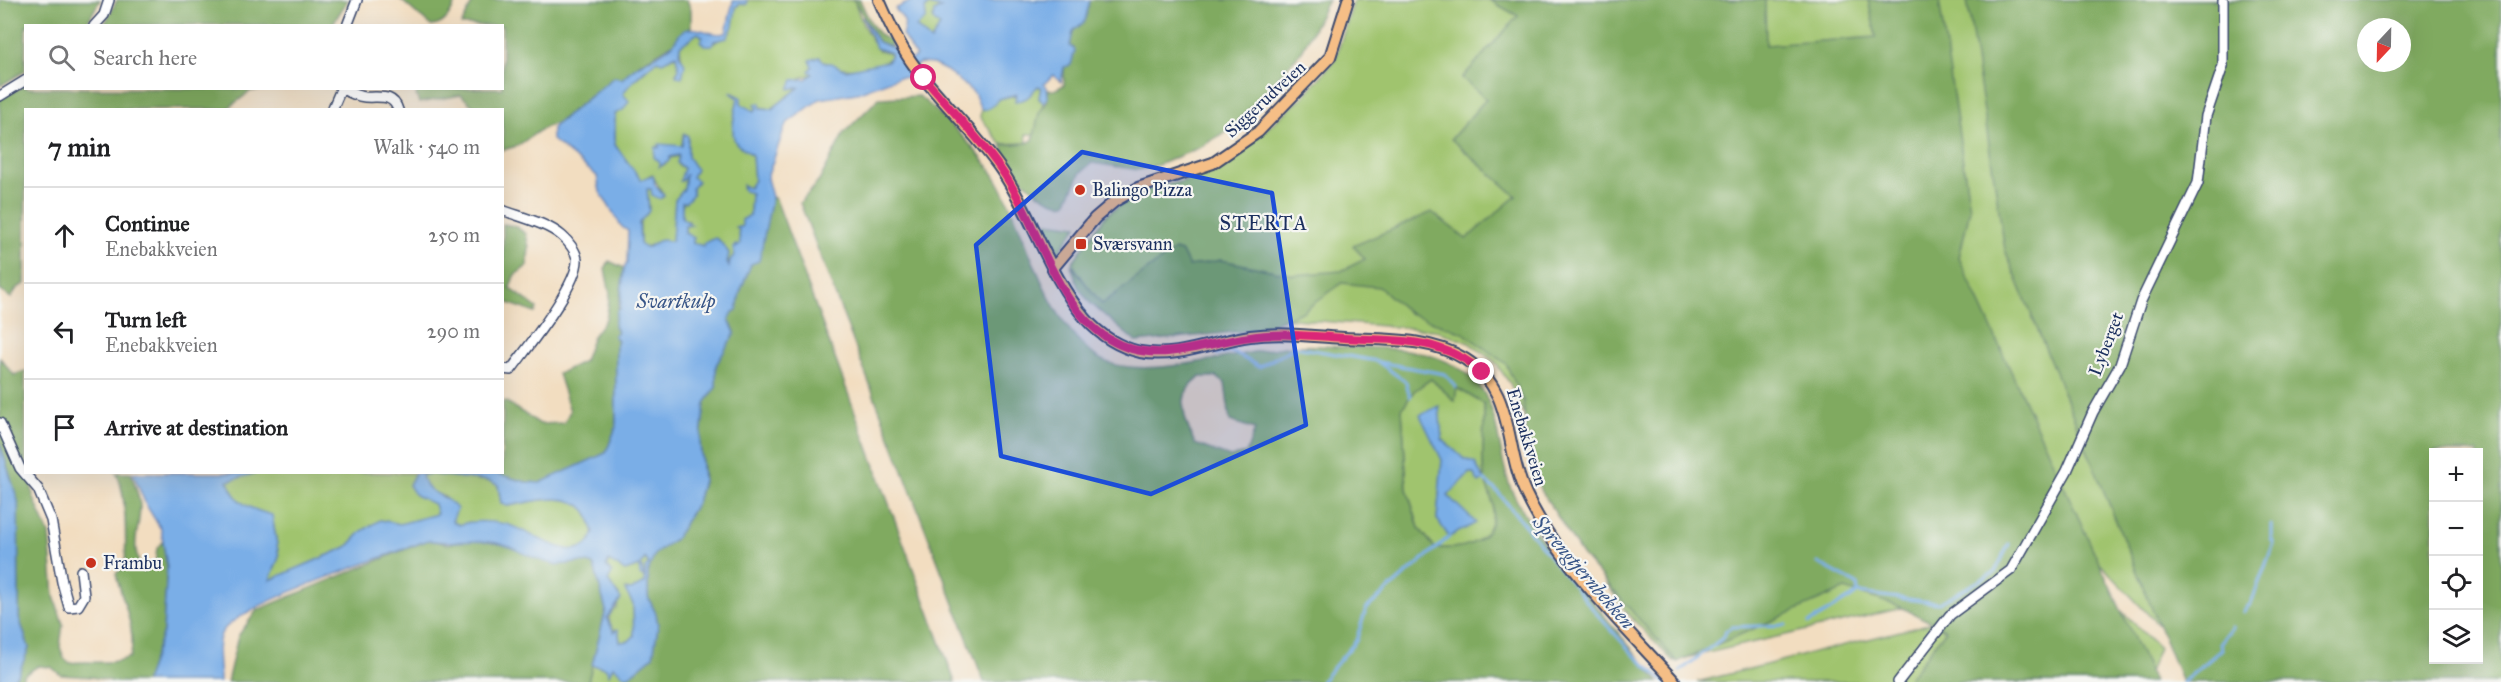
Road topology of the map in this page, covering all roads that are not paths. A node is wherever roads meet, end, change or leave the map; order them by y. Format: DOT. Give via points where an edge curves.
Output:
graph roads {
  1 [pos="109,0"];
  2 [pos="357,0"];
  3 [pos="879,0"];
  4 [pos="1348,0"];
  5 [pos="2223,0"];
  6 [pos="96,24"];
  7 [pos="348,24"];
  8 [pos="24,81"];
  9 [pos="341,90"];
  10 [pos="344,90"];
  11 [pos="0,96"];
  12 [pos="333,108"];
  13 [pos="398,108"];
  14 [pos="504,211"];
  15 [pos="1053,268"];
  16 [pos="504,369"];
  17 [pos="0,423"];
  18 [pos="24,473"];
  19 [pos="25,474"];
  20 [pos="81,571"];
  21 [pos="1675,682"];
  22 [pos="1898,682"];
  1 -- 6 [label="street"];
  2 -- 7 [label="street"];
  3 -- 15 [label="main road, Enebakkveien" via="912,63 1002,171"];
  4 -- 15 [label="main road, Siggerudveien" via="1330,57 1266,125 1213,163 1138,188 1115,201 1095,218"];
  5 -- 22 [label="street, Lyberget" via="2223,66 2206,116 2198,183 2141,301 2116,374 2011,570 1950,615"];
  8 -- 11 [label="street"];
  9 -- 12 [label="street"];
  10 -- 13 [label="street" via="362,97 388,97"];
  14 -- 16 [label="street" via="561,235 575,252 577,261 572,279 546,322 511,370"];
  15 -- 21 [label="main road, Enebakkveien" via="1077,308 1095,328 1120,345 1142,352 1175,352 1250,336 1295,335 1427,345 1473,364 1498,392 1518,473 1541,520 1592,588"];
  17 -- 18 [label="street"];
  19 -- 20 [label="street" via="38,489 51,520 69,607 82,601"];
}
